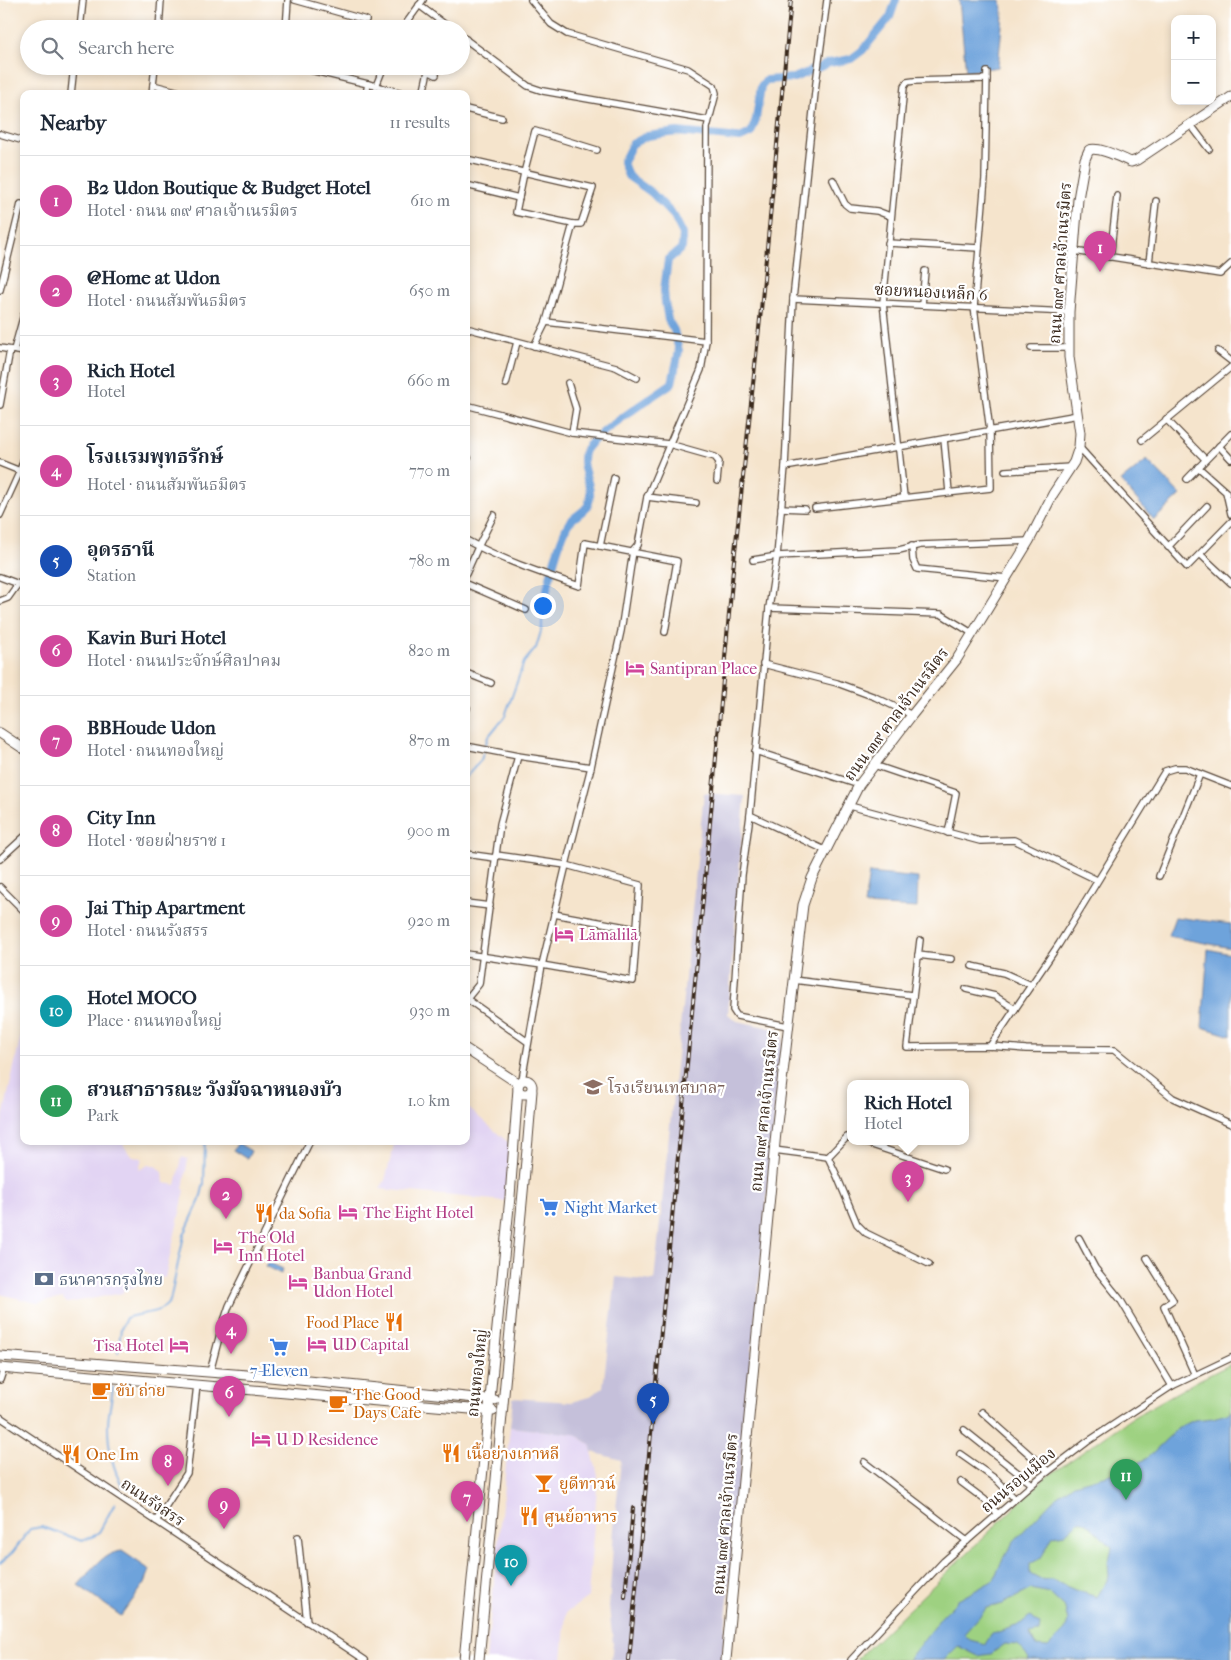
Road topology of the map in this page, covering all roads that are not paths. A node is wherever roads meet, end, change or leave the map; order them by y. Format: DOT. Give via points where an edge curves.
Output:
graph roads {
  1 [pos="83,0"];
  2 [pos="161,0"];
  3 [pos="288,0"];
  4 [pos="295,0"];
  5 [pos="531,0"];
  6 [pos="827,0"];
  7 [pos="421,2"];
  8 [pos="81,20"];
  9 [pos="160,20"];
  10 [pos="287,20"];
  11 [pos="366,20"];
  12 [pos="408,20"];
  13 [pos="441,20"];
  14 [pos="470,43"];
  15 [pos="73,75"];
  16 [pos="154,75"];
  17 [pos="331,75"];
  18 [pos="380,75"];
  19 [pos="427,75"];
  20 [pos="368,84"];
  21 [pos="153,85"];
  22 [pos="376,86"];
  23 [pos="71,90"];
  24 [pos="152,90"];
  25 [pos="172,90"];
  26 [pos="367,90"];
  27 [pos="392,90"];
  28 [pos="424,90"];
  29 [pos="1231,97"];
  30 [pos="470,110"];
  31 [pos="502,118"];
  32 [pos="708,120"];
  33 [pos="1191,125"];
  34 [pos="0,134"];
  35 [pos="20,140"];
  36 [pos="1209,149"];
  37 [pos="597,150"];
  38 [pos="470,160"];
  39 [pos="524,173"];
  40 [pos="833,180"];
  41 [pos="470,186"];
  42 [pos="1117,196"];
  43 [pos="519,198"];
  44 [pos="1156,201"];
  45 [pos="20,208"];
  46 [pos="890,216"];
  47 [pos="574,224"];
  48 [pos="888,244"];
  49 [pos="979,248"];
  50 [pos="1074,251"];
  51 [pos="1110,257"];
  52 [pos="1149,263"];
  53 [pos="1231,264"];
  54 [pos="924,271"];
  55 [pos="0,290"];
  56 [pos="793,299"];
  57 [pos="883,303"];
  58 [pos="922,305"];
  59 [pos="974,307"];
  60 [pos="1069,312"];
  61 [pos="546,322"];
  62 [pos="20,326"];
  63 [pos="470,329"];
  64 [pos="706,341"];
  65 [pos="517,342"];
  66 [pos="534,346"];
  67 [pos="0,348"];
  68 [pos="1031,348"];
  69 [pos="1069,348"];
  70 [pos="12,350"];
  71 [pos="20,351"];
  72 [pos="1218,351"];
  73 [pos="1231,361"];
  74 [pos="1231,367"];
  75 [pos="637,378"];
  76 [pos="568,383"];
  77 [pos="506,384"];
  78 [pos="0,404"];
  79 [pos="470,406"];
  80 [pos="1078,415"];
  81 [pos="1166,419"];
  82 [pos="990,431"];
  83 [pos="572,432"];
  84 [pos="1231,434"];
  85 [pos="944,439"];
  86 [pos="1142,440"];
  87 [pos="669,444"];
  88 [pos="1218,446"];
  89 [pos="1079,447"];
  90 [pos="898,448"];
  91 [pos="1205,459"];
  92 [pos="1231,459"];
  93 [pos="0,463"];
  94 [pos="785,467"];
  95 [pos="1071,467"];
  96 [pos="1198,467"];
  97 [pos="20,471"];
  98 [pos="1005,471"];
  99 [pos="614,478"];
  100 [pos="1187,479"];
  101 [pos="717,480"];
  102 [pos="948,492"];
  103 [pos="647,497"];
  104 [pos="904,497"];
  105 [pos="696,503"];
  106 [pos="1207,506"];
  107 [pos="781,508"];
  108 [pos="815,508"];
  109 [pos="805,509"];
  110 [pos="1231,514"];
  111 [pos="0,515"];
  112 [pos="494,515"];
  113 [pos="1231,522"];
  114 [pos="1029,541"];
  115 [pos="470,542"];
  116 [pos="600,546"];
  117 [pos="912,546"];
  118 [pos="478,547"];
  119 [pos="1168,547"];
  120 [pos="633,551"];
  121 [pos="1200,554"];
  122 [pos="774,557"];
  123 [pos="753,560"];
  124 [pos="470,565"];
  125 [pos="0,577"];
  126 [pos="1007,578"];
  127 [pos="1231,584"];
  128 [pos="20,585"];
  129 [pos="20,586"];
  130 [pos="470,586"];
  131 [pos="0,601"];
  132 [pos="769,608"];
  133 [pos="526,610"];
  134 [pos="665,632"];
  135 [pos="972,632"];
  136 [pos="763,664"];
  137 [pos="470,674"];
  138 [pos="491,683"];
  139 [pos="912,715"];
  140 [pos="0,733"];
  141 [pos="20,746"];
  142 [pos="470,747"];
  143 [pos="755,751"];
  144 [pos="518,756"];
  145 [pos="874,765"];
  146 [pos="591,767"];
  147 [pos="1200,774"];
  148 [pos="859,785"];
  149 [pos="1231,786"];
  150 [pos="850,806"];
  151 [pos="750,815"];
  152 [pos="948,832"];
  153 [pos="20,840"];
  154 [pos="826,851"];
  155 [pos="470,854"];
  156 [pos="495,856"];
  157 [pos="0,858"];
  158 [pos="566,865"];
  159 [pos="1159,876"];
  160 [pos="1097,880"];
  161 [pos="0,887"];
  162 [pos="470,904"];
  163 [pos="490,906"];
  164 [pos="20,907"];
  165 [pos="554,914"];
  166 [pos="637,929"];
  167 [pos="920,940"];
  168 [pos="470,954"];
  169 [pos="918,955"];
  170 [pos="483,956"];
  171 [pos="951,959"];
  172 [pos="542,965"];
  173 [pos="972,966"];
  174 [pos="794,980"];
  175 [pos="1031,985"];
  176 [pos="966,989"];
  177 [pos="470,995"];
  178 [pos="912,995"];
  179 [pos="470,1001"];
  180 [pos="1015,1009"];
  181 [pos="788,1026"];
  182 [pos="528,1042"];
  183 [pos="990,1046"];
  184 [pos="470,1052"];
  185 [pos="520,1084"];
  186 [pos="1231,1124"];
  187 [pos="516,1127"];
  188 [pos="529,1128"];
  189 [pos="847,1137"];
  190 [pos="308,1145"];
  191 [pos="872,1145"];
  192 [pos="774,1150"];
  193 [pos="828,1157"];
  194 [pos="944,1169"];
  195 [pos="1079,1238"];
  196 [pos="1147,1258"];
  197 [pos="929,1264"];
  198 [pos="4,1356"];
  199 [pos="1231,1358"];
  200 [pos="100,1364"];
  201 [pos="2,1368"];
  202 [pos="210,1372"];
  203 [pos="1195,1375"];
  204 [pos="98,1376"];
  205 [pos="0,1380"];
  206 [pos="335,1384"];
  207 [pos="196,1385"];
  208 [pos="209,1386"];
  209 [pos="359,1386"];
  210 [pos="1172,1386"];
  211 [pos="333,1397"];
  212 [pos="357,1399"];
  213 [pos="490,1400"];
  214 [pos="502,1401"];
  215 [pos="489,1411"];
  216 [pos="502,1412"];
  217 [pos="982,1412"];
  218 [pos="0,1417"];
  219 [pos="964,1430"];
  220 [pos="960,1454"];
  221 [pos="864,1462"];
  222 [pos="1048,1471"];
  223 [pos="961,1482"];
  224 [pos="1032,1484"];
  225 [pos="1015,1499"];
  226 [pos="998,1514"];
  227 [pos="156,1521"];
  228 [pos="298,1537"];
  229 [pos="967,1541"];
  230 [pos="307,1622"];
  231 [pos="364,1660"];
  232 [pos="464,1660"];
  233 [pos="479,1660"];
  234 [pos="726,1660"];
  235 [pos="851,1660"];
  1 -- 8 [label="street"];
  2 -- 9 [label="street"];
  3 -- 10 [label="street"];
  4 -- 11 [label="street"];
  5 -- 32 [label="street" via="551,24 567,34 688,69 714,86 716,92"];
  6 -- 56 [label="street"];
  7 -- 12 [label="street"];
  7 -- 13 [label="street"];
  14 -- 32 [label="street" via="528,86 543,91"];
  15 -- 23 [label="street"];
  16 -- 21 [label="street"];
  17 -- 20 [label="street"];
  18 -- 22 [label="street"];
  19 -- 28 [label="street"];
  20 -- 22 [label="street"];
  20 -- 26 [label="street"];
  21 -- 24 [label="street"];
  21 -- 25 [label="street"];
  22 -- 27 [label="street"];
  29 -- 33 [label="street, ถนน ๓๙ ศาลเจ้าเนรมิตร"];
  30 -- 31 [label="street"];
  32 -- 64 [label="street"];
  33 -- 36 [label="street"];
  33 -- 50 [label="street, ถนน ๓๙ ศาลเจ้าเนรมิตร" via="1131,162 1093,148 1089,150 1081,178"];
  34 -- 35 [label="street"];
  37 -- 39 [label="street" via="536,132"];
  38 -- 39 [label="street"];
  39 -- 43 [label="street"];
  39 -- 47 [label="street" via="594,188 580,224"];
  40 -- 46 [label="street" via="850,208"];
  41 -- 43 [label="street"];
  42 -- 51 [label="street"];
  43 -- 47 [label="street" via="516,212"];
  44 -- 52 [label="street"];
  45 -- 55 [label="street"];
  46 -- 48 [label="street"];
  46 -- 49 [label="street" via="905,84 914,80 987,76 985,179"];
  47 -- 61 [label="street"];
  48 -- 49 [label="street"];
  48 -- 57 [label="street"];
  49 -- 59 [label="street"];
  50 -- 51 [label="street"];
  50 -- 60 [label="street, ถนน ๓๙ ศาลเจ้าเนรมิตร"];
  51 -- 52 [label="street"];
  52 -- 53 [label="street" via="1220,274"];
  54 -- 58 [label="street"];
  56 -- 57 [label="street, ซอยหนองเหล็ก 6"];
  56 -- 94 [label="street"];
  57 -- 58 [label="street, ซอยหนองเหล็ก 6"];
  57 -- 90 [label="street"];
  58 -- 59 [label="street, ซอยหนองเหล็ก 6"];
  59 -- 60 [label="street, ซอยหนองเหล็ก 6"];
  59 -- 82 [label="street"];
  60 -- 69 [label="street, ถนน ๓๙ ศาลเจ้าเนรมิตร"];
  61 -- 64 [label="street"];
  61 -- 66 [label="street"];
  62 -- 70 [label="street"];
  63 -- 65 [label="street"];
  64 -- 87 [label="street" via="694,390"];
  65 -- 66 [label="street"];
  65 -- 77 [label="street"];
  66 -- 75 [label="street" via="616,367"];
  67 -- 70 [label="street"];
  68 -- 69 [label="street"];
  69 -- 80 [label="street, ถนน ๓๙ ศาลเจ้าเนรมิตร"];
  70 -- 71 [label="street"];
  70 -- 78 [label="street"];
  72 -- 73 [label="street"];
  74 -- 81 [label="street"];
  76 -- 83 [label="street" via="576,409"];
  79 -- 83 [label="street"];
  80 -- 82 [label="street"];
  80 -- 89 [label="street, ถนน ๓๙ ศาลเจ้าเนรมิตร"];
  81 -- 86 [label="street"];
  81 -- 91 [label="street"];
  82 -- 85 [label="street"];
  82 -- 102 [label="street" via="991,488"];
  83 -- 87 [label="street"];
  84 -- 88 [label="street"];
  85 -- 90 [label="street"];
  85 -- 102 [label="street"];
  87 -- 101 [label="street" via="716,457 720,462"];
  87 -- 103 [label="street"];
  88 -- 91 [label="street"];
  88 -- 92 [label="street"];
  89 -- 95 [label="street, ถนน ๓๙ ศาลเจ้าเนรมิตร"];
  89 -- 119 [label="street"];
  90 -- 94 [label="street"];
  90 -- 104 [label="street"];
  91 -- 96 [label="street"];
  93 -- 97 [label="street"];
  94 -- 107 [label="street"];
  95 -- 98 [label="street"];
  95 -- 114 [label="street, ถนน ๓๙ ศาลเจ้าเนรมิตร"];
  96 -- 100 [label="street"];
  96 -- 110 [label="street" via="1226,492"];
  97 -- 111 [label="street"];
  99 -- 116 [label="street"];
  102 -- 104 [label="street"];
  103 -- 105 [label="street"];
  103 -- 120 [label="street" via="638,544"];
  104 -- 108 [label="street"];
  106 -- 119 [label="street"];
  107 -- 109 [label="street"];
  107 -- 122 [label="street"];
  112 -- 118 [label="street"];
  113 -- 121 [label="street"];
  114 -- 117 [label="street"];
  114 -- 126 [label="street, ถนน ๓๙ ศาลเจ้าเนรมิตร"];
  115 -- 118 [label="street"];
  116 -- 118 [label="street" via="586,543 579,586"];
  116 -- 120 [label="street"];
  117 -- 122 [label="street" via="898,550"];
  117 -- 126 [label="street" via="917,569"];
  118 -- 124 [label="street"];
  119 -- 121 [label="street" via="1187,567"];
  120 -- 134 [label="street" via="677,561"];
  120 -- 146 [label="street" via="621,631"];
  121 -- 127 [label="street"];
  122 -- 123 [label="street"];
  122 -- 132 [label="street"];
  125 -- 128 [label="street"];
  126 -- 135 [label="street, ถนน ๓๙ ศาลเจ้าเนรมิตร"];
  129 -- 131 [label="street"];
  130 -- 133 [label="street"];
  132 -- 135 [label="street" via="942,614"];
  132 -- 136 [label="street"];
  135 -- 139 [label="street, ถนน ๓๙ ศาลเจ้าเนรมิตร" via="957,659"];
  136 -- 139 [label="street" via="838,683"];
  136 -- 143 [label="street"];
  137 -- 138 [label="street"];
  139 -- 145 [label="street, ถนน ๓๙ ศาลเจ้าเนรมิตร"];
  140 -- 141 [label="street"];
  142 -- 144 [label="street"];
  143 -- 148 [label="street"];
  143 -- 151 [label="street"];
  144 -- 146 [label="street"];
  144 -- 156 [label="street"];
  145 -- 148 [label="street, ถนน ๓๙ ศาลเจ้าเนรมิตร"];
  145 -- 152 [label="street" via="956,793"];
  146 -- 158 [label="street"];
  147 -- 149 [label="street"];
  147 -- 159 [label="street"];
  147 -- 160 [label="street" via="1185,768 1165,772"];
  148 -- 150 [label="street, ถนน ๓๙ ศาลเจ้าเนรมิตร"];
  150 -- 152 [label="street"];
  150 -- 154 [label="street, ถนน ๓๙ ศาลเจ้าเนรมิตร"];
  151 -- 154 [label="street"];
  151 -- 181 [label="street" via="742,875 733,1010 737,1016"];
  152 -- 160 [label="street" via="980,841 1014,840"];
  153 -- 157 [label="street"];
  154 -- 174 [label="street, ถนน ๓๙ ศาลเจ้าเนรมิตร" via="803,905"];
  155 -- 156 [label="street"];
  156 -- 158 [label="street"];
  156 -- 163 [label="street"];
  158 -- 165 [label="street"];
  158 -- 166 [label="street" via="640,885"];
  160 -- 175 [label="street"];
  161 -- 164 [label="street"];
  162 -- 163 [label="street"];
  163 -- 170 [label="street"];
  165 -- 166 [label="street"];
  165 -- 172 [label="street"];
  166 -- 172 [label="street" via="633,981"];
  167 -- 169 [label="street"];
  168 -- 170 [label="street"];
  169 -- 171 [label="street"];
  169 -- 178 [label="street"];
  170 -- 172 [label="street"];
  170 -- 177 [label="street" via="479,984"];
  172 -- 182 [label="street"];
  173 -- 175 [label="street" via="1004,973"];
  174 -- 178 [label="street"];
  174 -- 181 [label="street, ถนน ๓๙ ศาลเจ้าเนรมิตร"];
  175 -- 180 [label="street"];
  176 -- 180 [label="street" via="995,996"];
  178 -- 183 [label="street" via="907,1047"];
  179 -- 182 [label="street"];
  180 -- 183 [label="street"];
  181 -- 192 [label="street, ถนน ๓๙ ศาลเจ้าเนรมิตร"];
  182 -- 185 [label="street"];
  183 -- 186 [label="street" via="1114,1050 1173,1098"];
  184 -- 185 [label="street"];
  185 -- 187 [label="street, ถนนทองใหญ่"];
  185 -- 188 [label="street, ถนนทองใหญ่" via="523,1094 532,1090"];
  187 -- 188 [label="street"];
  187 -- 213 [label="street, ถนนทองใหญ่"];
  188 -- 214 [label="street, ถนนทองใหญ่"];
  189 -- 193 [label="street"];
  190 -- 202 [label="street" via="229,1306"];
  191 -- 194 [label="street"];
  192 -- 193 [label="street"];
  192 -- 234 [label="street, ถนน ๓๙ ศาลเจ้าเนรมิตร"];
  193 -- 197 [label="street" via="860,1228"];
  195 -- 210 [label="street" via="1095,1268 1125,1306"];
  196 -- 203 [label="street" via="1174,1300 1164,1306"];
  198 -- 200 [label="street"];
  198 -- 201 [label="street"];
  199 -- 203 [label="street, ถนนรอบเมือง"];
  200 -- 202 [label="street"];
  200 -- 204 [label="street"];
  201 -- 204 [label="street"];
  201 -- 205 [label="street"];
  202 -- 206 [label="street"];
  202 -- 208 [label="street"];
  203 -- 210 [label="street, ถนนรอบเมือง"];
  204 -- 207 [label="street"];
  206 -- 209 [label="street"];
  206 -- 211 [label="street"];
  207 -- 208 [label="street"];
  207 -- 227 [label="street" via="187,1473"];
  208 -- 211 [label="street"];
  209 -- 212 [label="street"];
  209 -- 213 [label="street"];
  210 -- 222 [label="street, ถนนรอบเมือง"];
  211 -- 212 [label="street"];
  212 -- 215 [label="street"];
  213 -- 214 [label="street"];
  213 -- 215 [label="street, ถนนทองใหญ่"];
  214 -- 216 [label="street, ถนนทองใหญ่"];
  215 -- 216 [label="street"];
  215 -- 232 [label="street, ถนนทองใหญ่"];
  216 -- 233 [label="street, ถนนทองใหญ่"];
  217 -- 222 [label="street"];
  218 -- 227 [label="street, ถนนรังสรร"];
  219 -- 224 [label="street"];
  220 -- 225 [label="street" via="997,1480"];
  221 -- 229 [label="street"];
  222 -- 224 [label="street, ถนนรอบเมือง"];
  223 -- 226 [label="street"];
  224 -- 225 [label="street, ถนนรอบเมือง"];
  225 -- 226 [label="street, ถนนรอบเมือง"];
  226 -- 229 [label="street, ถนนรอบเมือง"];
  227 -- 230 [label="street, ถนนรังสรร"];
  228 -- 230 [label="street"];
  229 -- 235 [label="street, ถนนรอบเมือง" via="944,1561"];
  230 -- 231 [label="street, ถนนรังสรร"];
}
